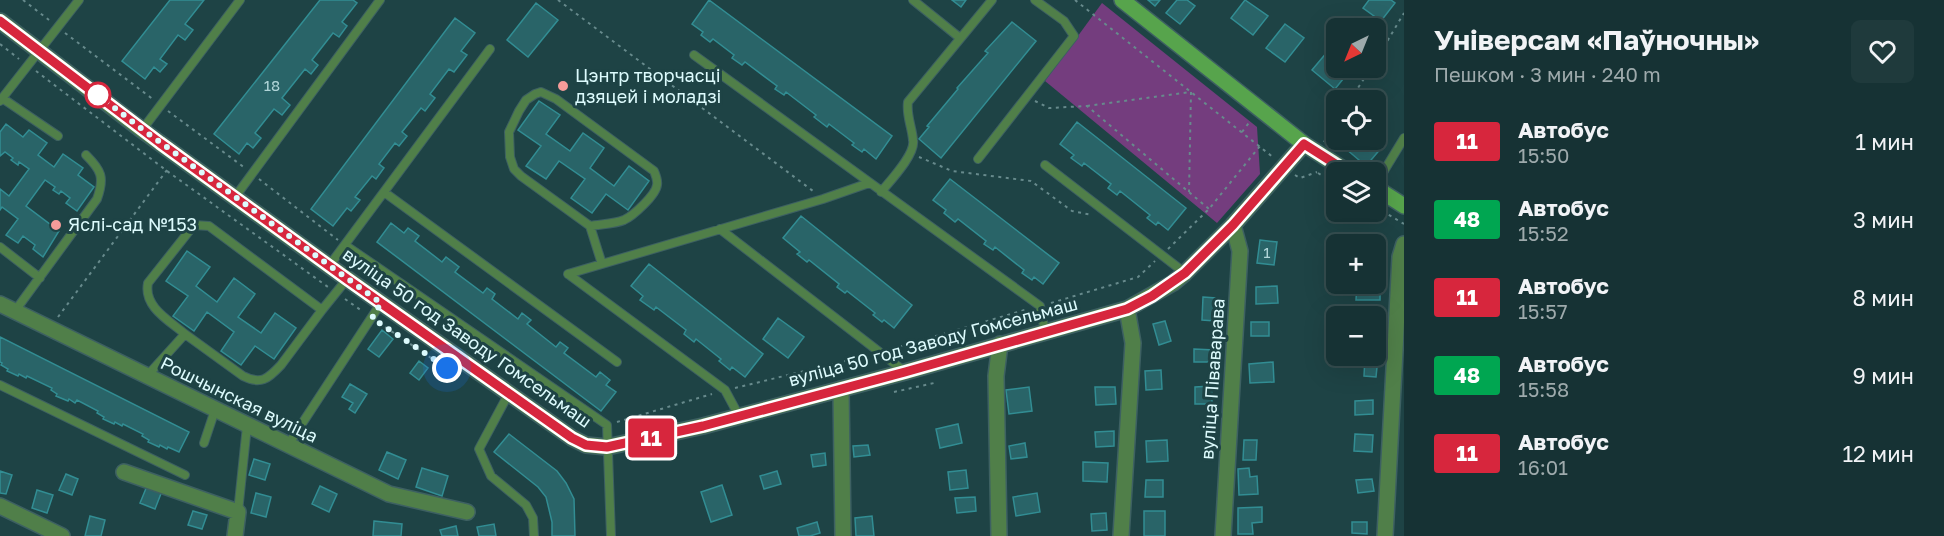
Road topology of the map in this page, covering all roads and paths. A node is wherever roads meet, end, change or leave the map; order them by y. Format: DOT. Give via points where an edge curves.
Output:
graph roads {
  1 [pos="22,0"];
  2 [pos="79,0"];
  3 [pos="240,0"];
  4 [pos="380,0"];
  5 [pos="558,0"];
  6 [pos="913,0"];
  7 [pos="992,0"];
  8 [pos="1035,0"];
  9 [pos="1075,0"];
  10 [pos="1122,0"];
  11 [pos="1404,14"];
  12 [pos="0,21"];
  13 [pos="58,28"];
  14 [pos="960,38"];
  15 [pos="0,44"];
  16 [pos="1386,44"];
  17 [pos="490,49"];
  18 [pos="40,51"];
  19 [pos="694,55"];
  20 [pos="28,66"];
  21 [pos="1191,92"];
  22 [pos="1026,97"];
  23 [pos="1,100"];
  24 [pos="160,105"];
  25 [pos="1087,106"];
  26 [pos="142,129"];
  27 [pos="58,136"];
  28 [pos="1404,138"];
  29 [pos="1326,139"];
  30 [pos="1324,142"];
  31 [pos="1304,144"];
  32 [pos="1260,146"];
  33 [pos="910,153"];
  34 [pos="86,155"];
  35 [pos="178,156"];
  36 [pos="978,159"];
  37 [pos="1332,162"];
  38 [pos="1045,165"];
  39 [pos="1284,167"];
  40 [pos="1386,169"];
  41 [pos="166,171"];
  42 [pos="1317,172"];
  43 [pos="252,174"];
  44 [pos="869,183"];
  45 [pos="384,192"];
  46 [pos="881,192"];
  47 [pos="1189,192"];
  48 [pos="1386,193"];
  49 [pos="235,197"];
  50 [pos="823,199"];
  51 [pos="1404,206"];
  52 [pos="1209,208"];
  53 [pos="1386,213"];
  54 [pos="1115,220"];
  55 [pos="1404,224"];
  56 [pos="1233,225"];
  57 [pos="590,226"];
  58 [pos="720,229"];
  59 [pos="1404,244"];
  60 [pos="345,245"];
  61 [pos="0,248"];
  62 [pos="1161,256"];
  63 [pos="602,264"];
  64 [pos="329,266"];
  65 [pos="1185,273"];
  66 [pos="40,278"];
  67 [pos="347,279"];
  68 [pos="336,292"];
  69 [pos="381,303"];
  70 [pos="0,304"];
  71 [pos="1040,306"];
  72 [pos="1127,309"];
  73 [pos="322,310"];
  74 [pos="15,311"];
  75 [pos="372,318"];
  76 [pos="49,329"];
  77 [pos="1045,331"];
  78 [pos="185,334"];
  79 [pos="1000,344"];
  80 [pos="880,353"];
  81 [pos="617,362"];
  82 [pos="905,372"];
  83 [pos="456,374"];
  84 [pos="146,376"];
  85 [pos="934,383"];
  86 [pos="0,385"];
  87 [pos="841,389"];
  88 [pos="725,390"];
  89 [pos="894,392"];
  90 [pos="509,393"];
  91 [pos="215,410"];
  92 [pos="739,416"];
  93 [pos="607,425"];
  94 [pos="247,426"];
  95 [pos="204,443"];
  96 [pos="288,445"];
  97 [pos="607,447"];
  98 [pos="124,472"];
  99 [pos="185,475"];
  100 [pos="0,506"];
  101 [pos="238,512"];
  102 [pos="467,512"];
  103 [pos="62,536"];
  104 [pos="235,536"];
  105 [pos="534,536"];
  106 [pos="610,536"];
  107 [pos="843,536"];
  108 [pos="999,536"];
  109 [pos="1121,536"];
  110 [pos="1223,536"];
  111 [pos="1385,536"];
  1 -- 13 [label="path"];
  2 -- 13 [label="lane"];
  3 -- 24 [label="lane"];
  4 -- 43 [label="lane"];
  5 -- 50 [label="path"];
  6 -- 14 [label="lane"];
  7 -- 14 [label="lane"];
  8 -- 22 [label="lane" via="1064,21 1074,36"];
  9 -- 21 [label="path"];
  10 -- 31 [label="main road"];
  11 -- 16 [label="path"];
  12 -- 18 [label="street, вуліца 50 год Заводу Гомсельмаш"];
  13 -- 18 [label="lane"];
  13 -- 24 [label="path"];
  14 -- 33 [label="lane" via="908,102 914,143"];
  15 -- 20 [label="path"];
  17 -- 45 [label="lane"];
  18 -- 20 [label="lane"];
  18 -- 26 [label="street, вуліца 50 год Заводу Гомсельмаш"];
  19 -- 44 [label="lane"];
  20 -- 23 [label="lane"];
  20 -- 41 [label="path"];
  21 -- 25 [label="path"];
  21 -- 32 [label="path"];
  21 -- 47 [label="path"];
  22 -- 25 [label="path" via="1049,108"];
  22 -- 36 [label="lane"];
  23 -- 27 [label="lane"];
  24 -- 26 [label="lane"];
  24 -- 43 [label="path"];
  25 -- 47 [label="path"];
  26 -- 35 [label="street, вуліца 50 год Заводу Гомсельмаш"];
  28 -- 40 [label="lane"];
  29 -- 30 [label="path"];
  31 -- 37 [label="main road"];
  31 -- 39 [label="street, вуліца 50 год Заводу Гомсельмаш"];
  32 -- 39 [label="path"];
  32 -- 52 [label="path"];
  33 -- 46 [label="lane"];
  33 -- 54 [label="path" via="952,171 1031,181 1072,212"];
  34 -- 66 [label="lane" via="96,165 102,186 97,199"];
  35 -- 41 [label="path"];
  35 -- 49 [label="street, вуліца 50 год Заводу Гомсельмаш"];
  38 -- 54 [label="lane"];
  39 -- 42 [label="path" via="1300,178"];
  39 -- 56 [label="street, вуліца 50 год Заводу Гомсельмаш"];
  41 -- 68 [label="path"];
  41 -- 76 [label="path"];
  43 -- 49 [label="lane"];
  43 -- 60 [label="path"];
  44 -- 46 [label="lane"];
  44 -- 50 [label="lane"];
  45 -- 60 [label="lane"];
  45 -- 81 [label="lane"];
  46 -- 71 [label="lane"];
  47 -- 52 [label="path"];
  48 -- 51 [label="main road"];
  49 -- 64 [label="street, вуліца 50 год Заводу Гомсельмаш"];
  50 -- 58 [label="lane"];
  52 -- 62 [label="path"];
  53 -- 55 [label="path"];
  54 -- 62 [label="lane"];
  56 -- 65 [label="street, вуліца 50 год Заводу Гомсельмаш"];
  56 -- 110 [label="street, вуліца Піваварава" via="1240,251"];
  57 -- 57 [label="lane" via="514,169 509,132 526,100 535,94 541,92 556,99 654,171 657,178 653,194 632,215"];
  57 -- 63 [label="lane"];
  58 -- 63 [label="lane"];
  58 -- 80 [label="lane"];
  59 -- 111 [label="street" via="1400,257"];
  60 -- 64 [label="lane"];
  60 -- 93 [label="lane"];
  61 -- 66 [label="lane"];
  62 -- 65 [label="lane"];
  62 -- 71 [label="path" via="1138,277"];
  63 -- 88 [label="lane" via="568,274"];
  64 -- 67 [label="street, вуліца 50 год Заводу Гомсельмаш"];
  65 -- 72 [label="street, вуліца 50 год Заводу Гомсельмаш"];
  66 -- 74 [label="lane"];
  67 -- 68 [label="lane"];
  67 -- 69 [label="street, вуліца 50 год Заводу Гомсельмаш"];
  68 -- 73 [label="lane"];
  68 -- 75 [label="path"];
  69 -- 75 [label="lane"];
  69 -- 90 [label="street, вуліца 50 год Заводу Гомсельмаш"];
  70 -- 74 [label="street, Рошчынская вуліца"];
  71 -- 77 [label="lane"];
  71 -- 80 [label="path"];
  72 -- 77 [label="street, вуліца 50 год Заводу Гомсельмаш"];
  72 -- 109 [label="street" via="1133,343"];
  73 -- 78 [label="lane" via="281,365 261,381 243,376"];
  73 -- 78 [label="lane" via="209,226 194,225 148,283 147,291 156,309"];
  74 -- 76 [label="street, Рошчынская вуліца"];
  75 -- 83 [label="path"];
  75 -- 96 [label="lane"];
  76 -- 84 [label="street, Рошчынская вуліца"];
  77 -- 79 [label="street, вуліца 50 год Заводу Гомсельмаш"];
  78 -- 84 [label="lane"];
  79 -- 82 [label="street, вуліца 50 год Заводу Гомсельмаш"];
  79 -- 108 [label="street" via="996,376"];
  80 -- 82 [label="lane"];
  80 -- 88 [label="path"];
  82 -- 87 [label="street, вуліца 50 год Заводу Гомсельмаш"];
  84 -- 91 [label="street, Рошчынская вуліца"];
  85 -- 89 [label="path"];
  86 -- 99 [label="lane"];
  87 -- 92 [label="street, вуліца 50 год Заводу Гомсельмаш"];
  87 -- 107 [label="street"];
  88 -- 92 [label="lane"];
  88 -- 93 [label="path"];
  90 -- 97 [label="street, вуліца 50 год Заводу Гомсельмаш" via="572,438 586,445"];
  90 -- 105 [label="lane" via="479,449 490,476 526,505 533,518"];
  91 -- 94 [label="street, Рошчынская вуліца"];
  91 -- 95 [label="lane"];
  92 -- 97 [label="street, вуліца 50 год Заводу Гомсельмаш"];
  93 -- 97 [label="lane"];
  94 -- 96 [label="street, Рошчынская вуліца"];
  94 -- 101 [label="lane"];
  96 -- 102 [label="street, Рошчынская вуліца" via="389,494"];
  97 -- 106 [label="lane"];
  98 -- 101 [label="street"];
  100 -- 103 [label="street"];
  101 -- 104 [label="street"];
}
